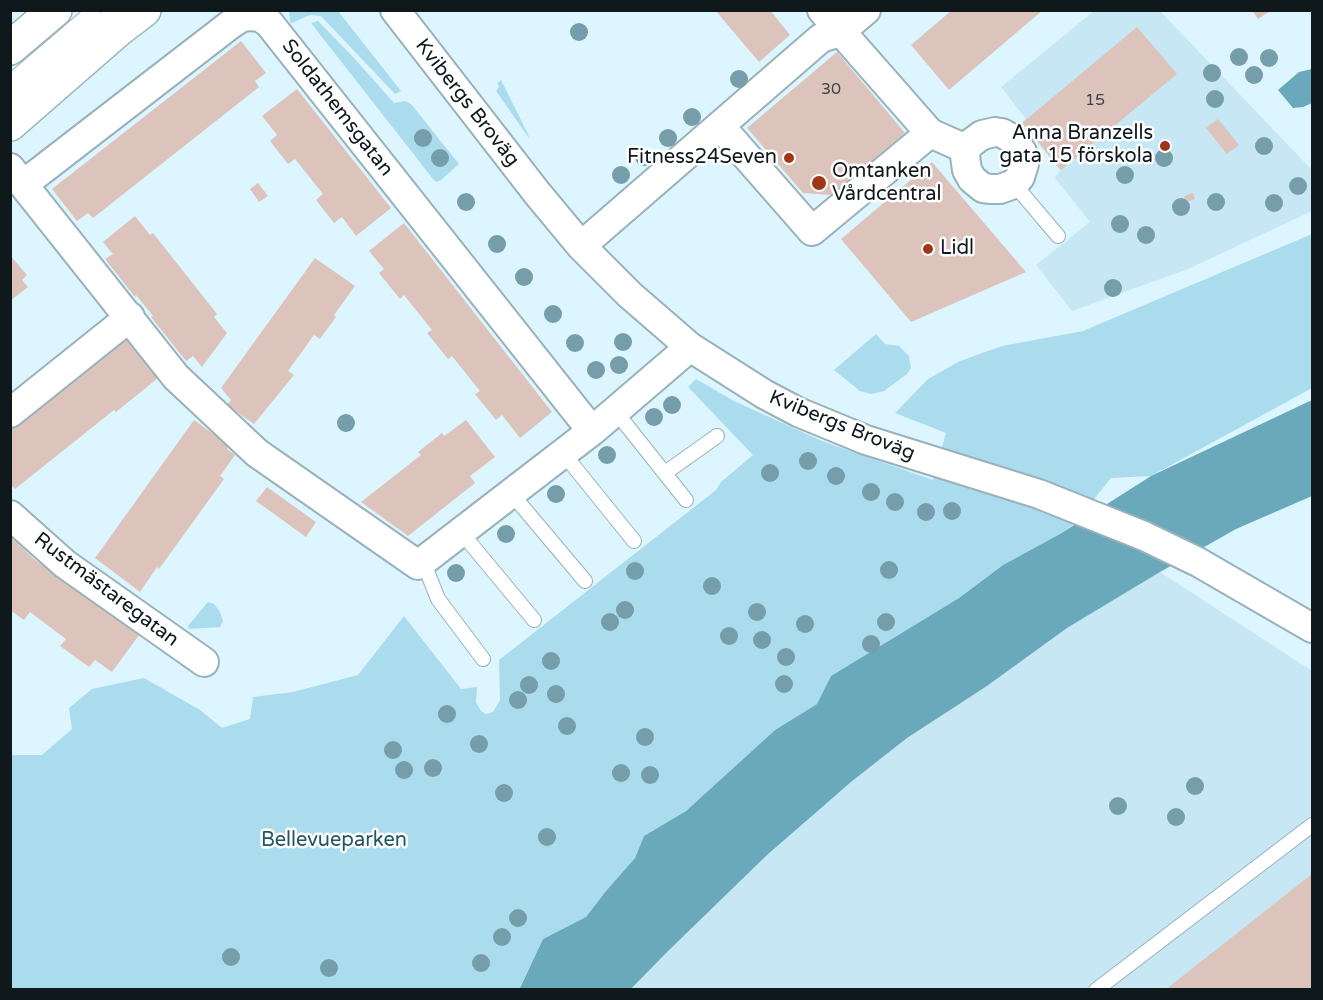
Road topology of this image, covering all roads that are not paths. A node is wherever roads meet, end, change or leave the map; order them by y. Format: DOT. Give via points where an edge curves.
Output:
graph roads {
  1 [pos="55,10"];
  2 [pos="94,10"];
  3 [pos="115,10"];
  4 [pos="144,10"];
  5 [pos="395,10"];
  6 [pos="866,10"];
  7 [pos="831,21"];
  8 [pos="10,48"];
  9 [pos="10,81"];
  10 [pos="10,99"];
  11 [pos="10,123"];
  12 [pos="720,126"];
  13 [pos="930,133"];
  14 [pos="966,149"];
  15 [pos="18,176"];
  16 [pos="1014,184"];
  17 [pos="1058,236"];
  18 [pos="581,246"];
  19 [pos="130,317"];
  20 [pos="690,347"];
  21 [pos="616,412"];
  22 [pos="10,413"];
  23 [pos="592,431"];
  24 [pos="717,436"];
  25 [pos="563,453"];
  26 [pos="665,473"];
  27 [pos="511,494"];
  28 [pos="686,500"];
  29 [pos="10,515"];
  30 [pos="461,532"];
  31 [pos="634,541"];
  32 [pos="423,561"];
  33 [pos="585,581"];
  34 [pos="534,620"];
  35 [pos="1303,622"];
  36 [pos="483,659"];
  37 [pos="204,662"];
  38 [pos="1312,825"];
  39 [pos="1096,990"];
  1 -- 8 [label="street"];
  2 -- 9 [label="lane"];
  3 -- 10 [label="lane"];
  4 -- 11 [label="street"];
  5 -- 18 [label="street, Kvibergs Broväg"];
  6 -- 7 [label="street"];
  7 -- 12 [label="street" via="821,38"];
  7 -- 13 [label="street"];
  12 -- 13 [label="street" via="812,231"];
  12 -- 18 [label="street"];
  13 -- 14 [label="street"];
  14 -- 16 [label="street" via="967,170 978,184 991,189"];
  14 -- 16 [label="street" via="988,133 1002,133 1014,140 1024,164"];
  15 -- 19 [label="street, Soldathemsgatan"];
  15 -- 23 [label="street, Soldathemsgatan" via="231,24 242,17 260,17 269,23"];
  16 -- 17 [label="lane"];
  18 -- 20 [label="street, Kvibergs Broväg" via="637,302"];
  19 -- 22 [label="street"];
  19 -- 32 [label="street, Soldathemsgatan" via="176,377 257,453 418,565"];
  20 -- 21 [label="street"];
  20 -- 35 [label="street, Kvibergs Broväg" via="764,394 807,415 866,440 1039,494 1144,536"];
  21 -- 23 [label="street"];
  21 -- 26 [label="lane"];
  23 -- 25 [label="street"];
  24 -- 26 [label="lane"];
  25 -- 27 [label="street"];
  25 -- 31 [label="lane"];
  26 -- 28 [label="lane"];
  27 -- 30 [label="street"];
  27 -- 33 [label="lane"];
  29 -- 37 [label="street, Rustmästaregatan" via="65,564"];
  30 -- 32 [label="street"];
  30 -- 34 [label="lane"];
  32 -- 36 [label="lane" via="438,599"];
  38 -- 39 [label="lane"];
}
